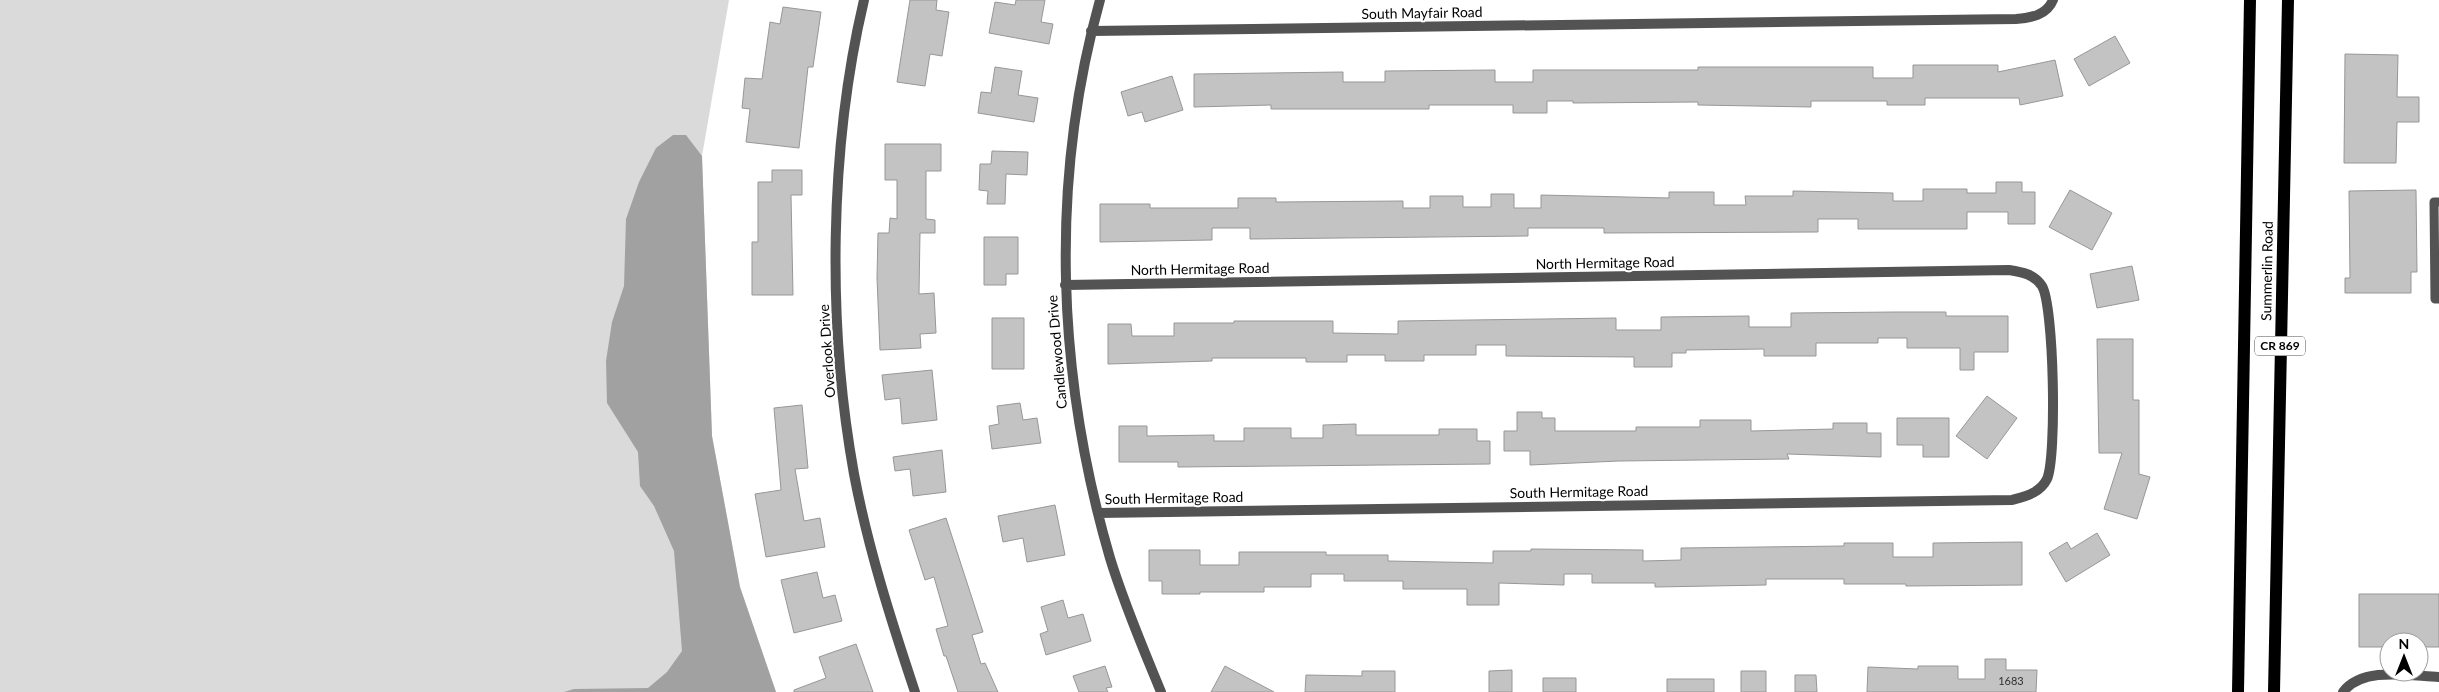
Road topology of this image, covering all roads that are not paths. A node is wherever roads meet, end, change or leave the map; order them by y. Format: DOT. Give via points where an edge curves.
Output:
graph roads {
  1 [pos="864,0"];
  2 [pos="1100,0"];
  3 [pos="2250,0"];
  4 [pos="2288,0"];
  5 [pos="2052,4"];
  6 [pos="1091,31"];
  7 [pos="2439,202"];
  8 [pos="1065,285"];
  9 [pos="2439,299"];
  10 [pos="2049,473"];
  11 [pos="1098,513"];
  12 [pos="2439,677"];
  13 [pos="915,692"];
  14 [pos="1161,692"];
  15 [pos="2238,692"];
  16 [pos="2274,692"];
  17 [pos="2343,692"];
  1 -- 13 [label="street, Overlook Drive" via="857,28 838,184 836,258 840,350 854,473 869,542"];
  2 -- 6 [label="street, Candlewood Drive"];
  3 -- 15 [label="main road, Summerlin Road / CR 869"];
  4 -- 16 [label="main road, Summerlin Road / CR 869"];
  5 -- 6 [label="street, South Mayfair Road" via="2034,17 2016,19"];
  6 -- 8 [label="street, Candlewood Drive" via="1071,151"];
  7 -- 9 [label="lane" via="2434,202 2435,299"];
  8 -- 10 [label="street, North Hermitage Road" via="2009,270 2028,273 2042,287 2050,326 2054,443"];
  8 -- 11 [label="street, Candlewood Drive" via="1072,387"];
  10 -- 11 [label="street, South Hermitage Road" via="2032,494 2012,500"];
  11 -- 14 [label="street, Candlewood Drive" via="1124,599"];
  12 -- 17 [label="street" via="2362,678"];
}
